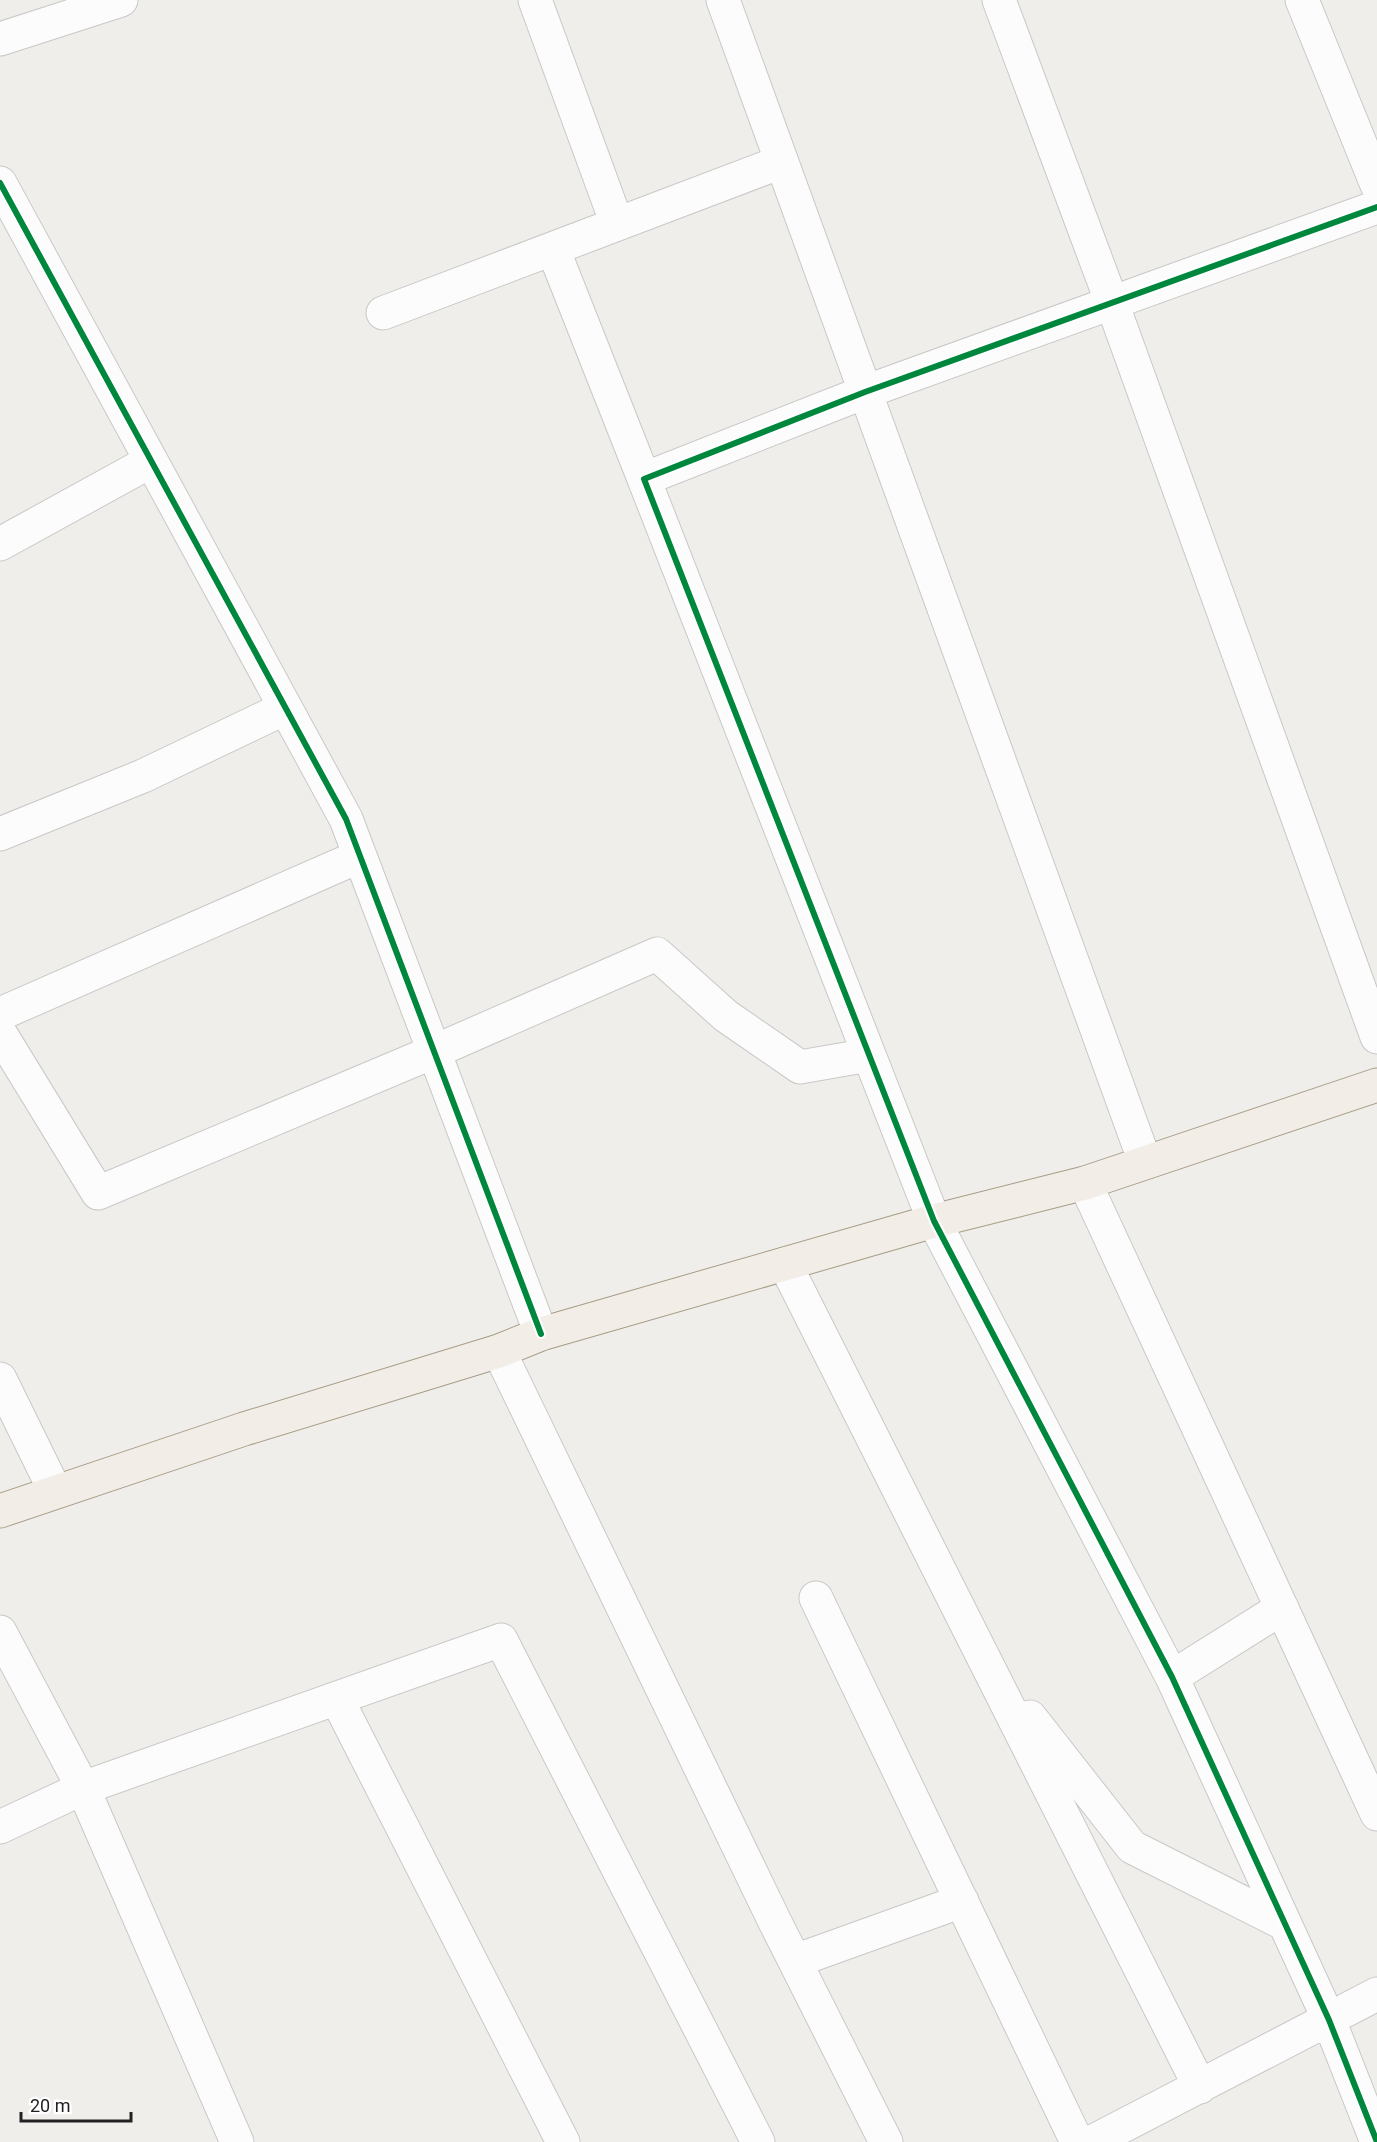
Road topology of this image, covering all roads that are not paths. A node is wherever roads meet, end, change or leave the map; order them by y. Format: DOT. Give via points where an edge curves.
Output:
graph roads {
  1 [pos="121,0"];
  2 [pos="535,0"];
  3 [pos="723,0"];
  4 [pos="999,0"];
  5 [pos="1302,0"];
  6 [pos="0,39"];
  7 [pos="781,162"];
  8 [pos="0,183"];
  9 [pos="1377,185"];
  10 [pos="1377,207"];
  11 [pos="617,224"];
  12 [pos="553,249"];
  13 [pos="1112,303"];
  14 [pos="383,313"];
  15 [pos="865,392"];
  16 [pos="151,461"];
  17 [pos="644,479"];
  18 [pos="0,544"];
  19 [pos="285,708"];
  20 [pos="0,834"];
  21 [pos="360,856"];
  22 [pos="0,1014"];
  23 [pos="0,1033"];
  24 [pos="1377,1037"];
  25 [pos="433,1052"];
  26 [pos="869,1055"];
  27 [pos="1377,1085"];
  28 [pos="1145,1162"];
  29 [pos="1085,1183"];
  30 [pos="934,1221"];
  31 [pos="784,1264"];
  32 [pos="541,1334"];
  33 [pos="499,1351"];
  34 [pos="0,1379"];
  35 [pos="55,1491"];
  36 [pos="0,1511"];
  37 [pos="816,1598"];
  38 [pos="1282,1608"];
  39 [pos="0,1632"];
  40 [pos="985,1659"];
  41 [pos="1172,1677"];
  42 [pos="338,1699"];
  43 [pos="83,1788"];
  44 [pos="1377,1814"];
  45 [pos="0,1827"];
  46 [pos="962,1901"];
  47 [pos="1285,1924"];
  48 [pos="795,1962"];
  49 [pos="1377,1994"];
  50 [pos="1329,2020"];
  51 [pos="1200,2087"];
  52 [pos="1141,2131"];
  53 [pos="237,2142"];
  54 [pos="563,2142"];
  55 [pos="758,2142"];
  56 [pos="886,2142"];
  57 [pos="1077,2142"];
  58 [pos="1092,2142"];
  59 [pos="1377,2142"];
  1 -- 6 [label="street"];
  2 -- 11 [label="street"];
  3 -- 7 [label="street"];
  4 -- 13 [label="street"];
  5 -- 9 [label="street"];
  7 -- 11 [label="street"];
  7 -- 15 [label="street"];
  8 -- 16 [label="street"];
  10 -- 13 [label="street"];
  11 -- 12 [label="street"];
  12 -- 14 [label="street"];
  12 -- 17 [label="street"];
  13 -- 15 [label="street"];
  13 -- 24 [label="street"];
  15 -- 17 [label="street"];
  15 -- 28 [label="street"];
  16 -- 18 [label="street"];
  16 -- 19 [label="street"];
  17 -- 26 [label="street"];
  19 -- 20 [label="street" via="143,776"];
  19 -- 21 [label="street" via="346,819"];
  21 -- 22 [label="street"];
  21 -- 25 [label="street"];
  23 -- 25 [label="street" via="98,1193"];
  25 -- 26 [label="street" via="657,954 726,1016 800,1067"];
  25 -- 32 [label="street"];
  26 -- 30 [label="street"];
  27 -- 28 [label="main road"];
  28 -- 29 [label="main road"];
  29 -- 30 [label="main road"];
  29 -- 38 [label="street"];
  30 -- 31 [label="main road"];
  30 -- 41 [label="street"];
  31 -- 32 [label="main road"];
  31 -- 40 [label="street"];
  32 -- 33 [label="main road"];
  33 -- 35 [label="main road"];
  33 -- 48 [label="street"];
  34 -- 35 [label="street"];
  35 -- 36 [label="main road"];
  37 -- 46 [label="street"];
  38 -- 41 [label="street"];
  38 -- 44 [label="street"];
  39 -- 43 [label="street"];
  40 -- 47 [label="street" via="1132,1847"];
  40 -- 51 [label="street"];
  41 -- 47 [label="street"];
  42 -- 43 [label="street"];
  42 -- 54 [label="street"];
  42 -- 55 [label="street" via="501,1640"];
  43 -- 45 [label="street"];
  43 -- 53 [label="street"];
  46 -- 48 [label="street"];
  46 -- 57 [label="street"];
  47 -- 50 [label="street"];
  48 -- 56 [label="street"];
  49 -- 50 [label="street"];
  50 -- 51 [label="street"];
  50 -- 59 [label="street"];
  51 -- 52 [label="street"];
  52 -- 58 [label="street"];
}
